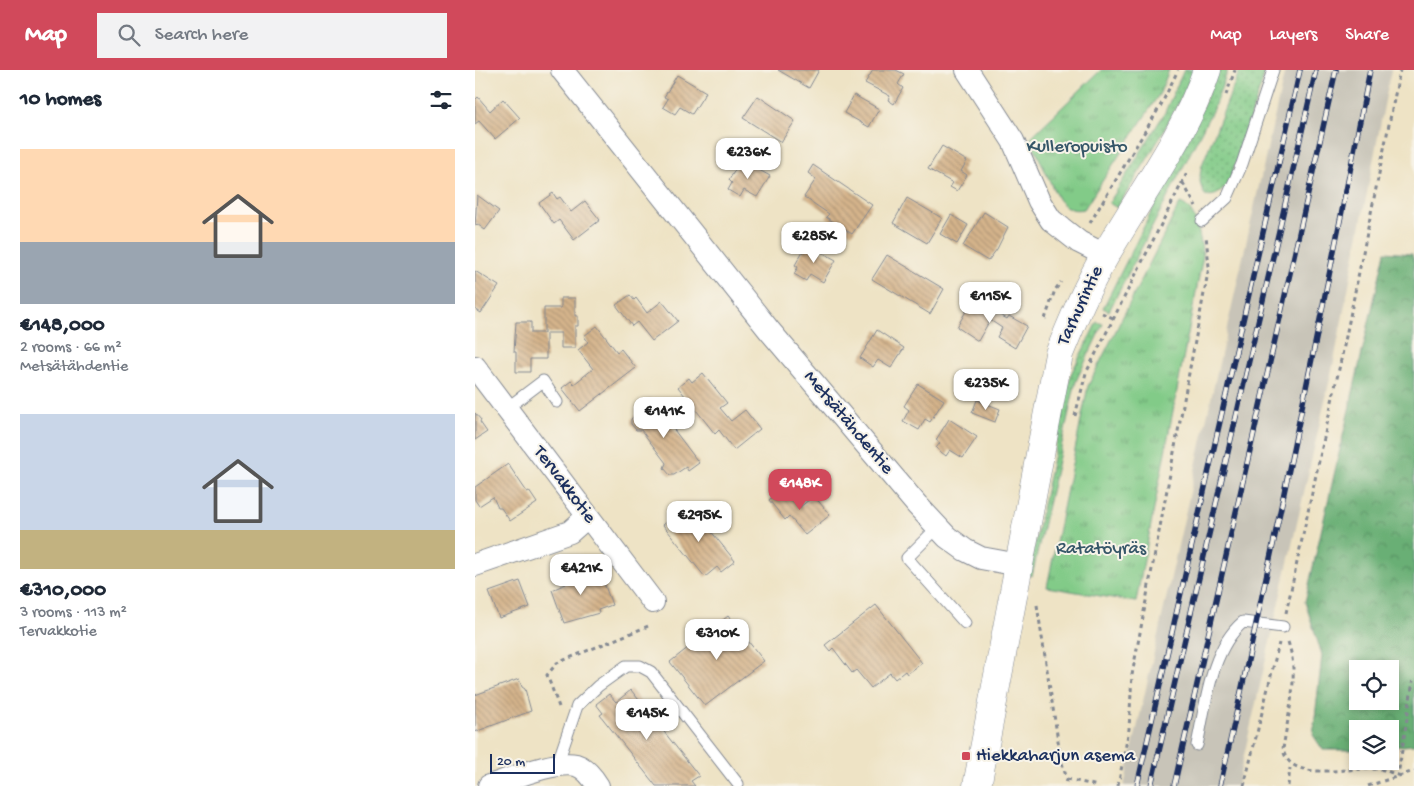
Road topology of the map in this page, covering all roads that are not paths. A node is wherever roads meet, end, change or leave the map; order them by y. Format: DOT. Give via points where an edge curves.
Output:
graph roads {
  1 [pos="562,70"];
  2 [pos="967,70"];
  3 [pos="1207,70"];
  4 [pos="1273,70"];
  5 [pos="1202,221"];
  6 [pos="1105,255"];
  7 [pos="475,367"];
  8 [pos="557,402"];
  9 [pos="506,409"];
  10 [pos="587,517"];
  11 [pos="938,527"];
  12 [pos="475,565"];
  13 [pos="1019,565"];
  14 [pos="653,602"];
  15 [pos="965,623"];
  16 [pos="1283,627"];
  17 [pos="1197,744"];
  18 [pos="557,765"];
  19 [pos="739,784"];
  20 [pos="489,786"];
  21 [pos="598,786"];
  22 [pos="977,786"];
  1 -- 11 [label="street, Metsätähdentie" via="769,330"];
  2 -- 6 [label="street" via="1013,141 1039,201 1051,220 1079,242"];
  3 -- 6 [label="street, Tarhurintie" via="1170,146"];
  4 -- 5 [label="lane" via="1242,164 1227,198"];
  6 -- 13 [label="street, Tarhurintie" via="1080,302 1059,354"];
  7 -- 9 [label="street, Tervakkotie"];
  8 -- 9 [label="lane" via="543,381"];
  9 -- 10 [label="street, Tervakkotie"];
  10 -- 12 [label="street" via="570,532"];
  10 -- 14 [label="street, Tervakkotie"];
  11 -- 13 [label="street, Metsätähdentie" via="947,537 981,558"];
  11 -- 15 [label="lane" via="907,558"];
  13 -- 22 [label="street"];
  16 -- 17 [label="lane" via="1243,622 1233,630 1215,665"];
  18 -- 19 [label="lane" via="577,706 626,666 640,666 651,672"];
  18 -- 20 [label="street"];
  18 -- 21 [label="street" via="576,765 591,775"];
}
